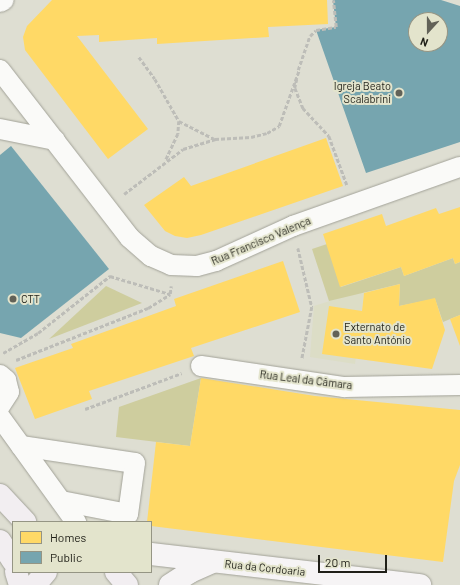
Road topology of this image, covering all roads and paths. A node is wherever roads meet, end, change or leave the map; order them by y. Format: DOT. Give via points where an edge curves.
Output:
graph roads {
  1 [pos="4,0"];
  2 [pos="333,0"];
  3 [pos="0,2"];
  4 [pos="139,57"];
  5 [pos="0,70"];
  6 [pos="298,70"];
  7 [pos="179,121"];
  8 [pos="0,129"];
  9 [pos="215,139"];
  10 [pos="55,140"];
  11 [pos="166,160"];
  12 [pos="460,167"];
  13 [pos="353,205"];
  14 [pos="107,208"];
  15 [pos="293,226"];
  16 [pos="171,265"];
  17 [pos="170,294"];
  18 [pos="0,354"];
  19 [pos="201,366"];
  20 [pos="6,368"];
  21 [pos="298,379"];
  22 [pos="460,385"];
  23 [pos="0,406"];
  24 [pos="84,409"];
  25 [pos="0,417"];
  26 [pos="21,446"];
  27 [pos="0,495"];
  28 [pos="61,501"];
  29 [pos="24,521"];
  30 [pos="75,521"];
  31 [pos="0,541"];
  32 [pos="152,554"];
  33 [pos="12,559"];
  34 [pos="208,562"];
  35 [pos="16,573"];
  36 [pos="45,573"];
  37 [pos="117,573"];
  38 [pos="20,585"];
  39 [pos="35,585"];
  40 [pos="127,585"];
  41 [pos="170,585"];
  42 [pos="420,585"];
  1 -- 3 [label="street"];
  2 -- 6 [label="path" via="336,27 316,30 310,36"];
  4 -- 7 [label="path"];
  5 -- 10 [label="street, Rua Francisco Valença"];
  6 -- 9 [label="path" via="279,126 267,133 251,137"];
  6 -- 13 [label="path" via="295,88 303,108 329,136"];
  7 -- 9 [label="path"];
  7 -- 11 [label="path" via="178,134"];
  8 -- 10 [label="street"];
  9 -- 11 [label="path" via="182,149"];
  10 -- 14 [label="street, Rua Francisco Valença"];
  11 -- 14 [label="path"];
  12 -- 13 [label="street, Rua Francisco Valença"];
  13 -- 15 [label="street, Rua Francisco Valença"];
  14 -- 16 [label="street, Rua Francisco Valença" via="141,250"];
  15 -- 16 [label="street, Rua Francisco Valença" via="216,261 197,266"];
  15 -- 21 [label="path" via="312,307"];
  16 -- 17 [label="path"];
  17 -- 18 [label="path" via="110,276 38,334"];
  17 -- 20 [label="path" via="148,308"];
  19 -- 21 [label="street, Rua Leal da Câmara"];
  19 -- 24 [label="path"];
  20 -- 23 [label="street" via="9,392"];
  21 -- 22 [label="street, Rua Leal da Câmara" via="344,387"];
  25 -- 26 [label="street"];
  26 -- 28 [label="street"];
  26 -- 28 [label="street" via="135,463 128,514"];
  27 -- 29 [label="main road"];
  28 -- 30 [label="street"];
  31 -- 33 [label="main road"];
  32 -- 34 [label="street, Rua da Cordoaria"];
  34 -- 41 [label="street"];
  34 -- 42 [label="street, Rua da Cordoaria"];
  35 -- 38 [label="main road"];
  36 -- 39 [label="main road"];
  37 -- 40 [label="main road"];
}
